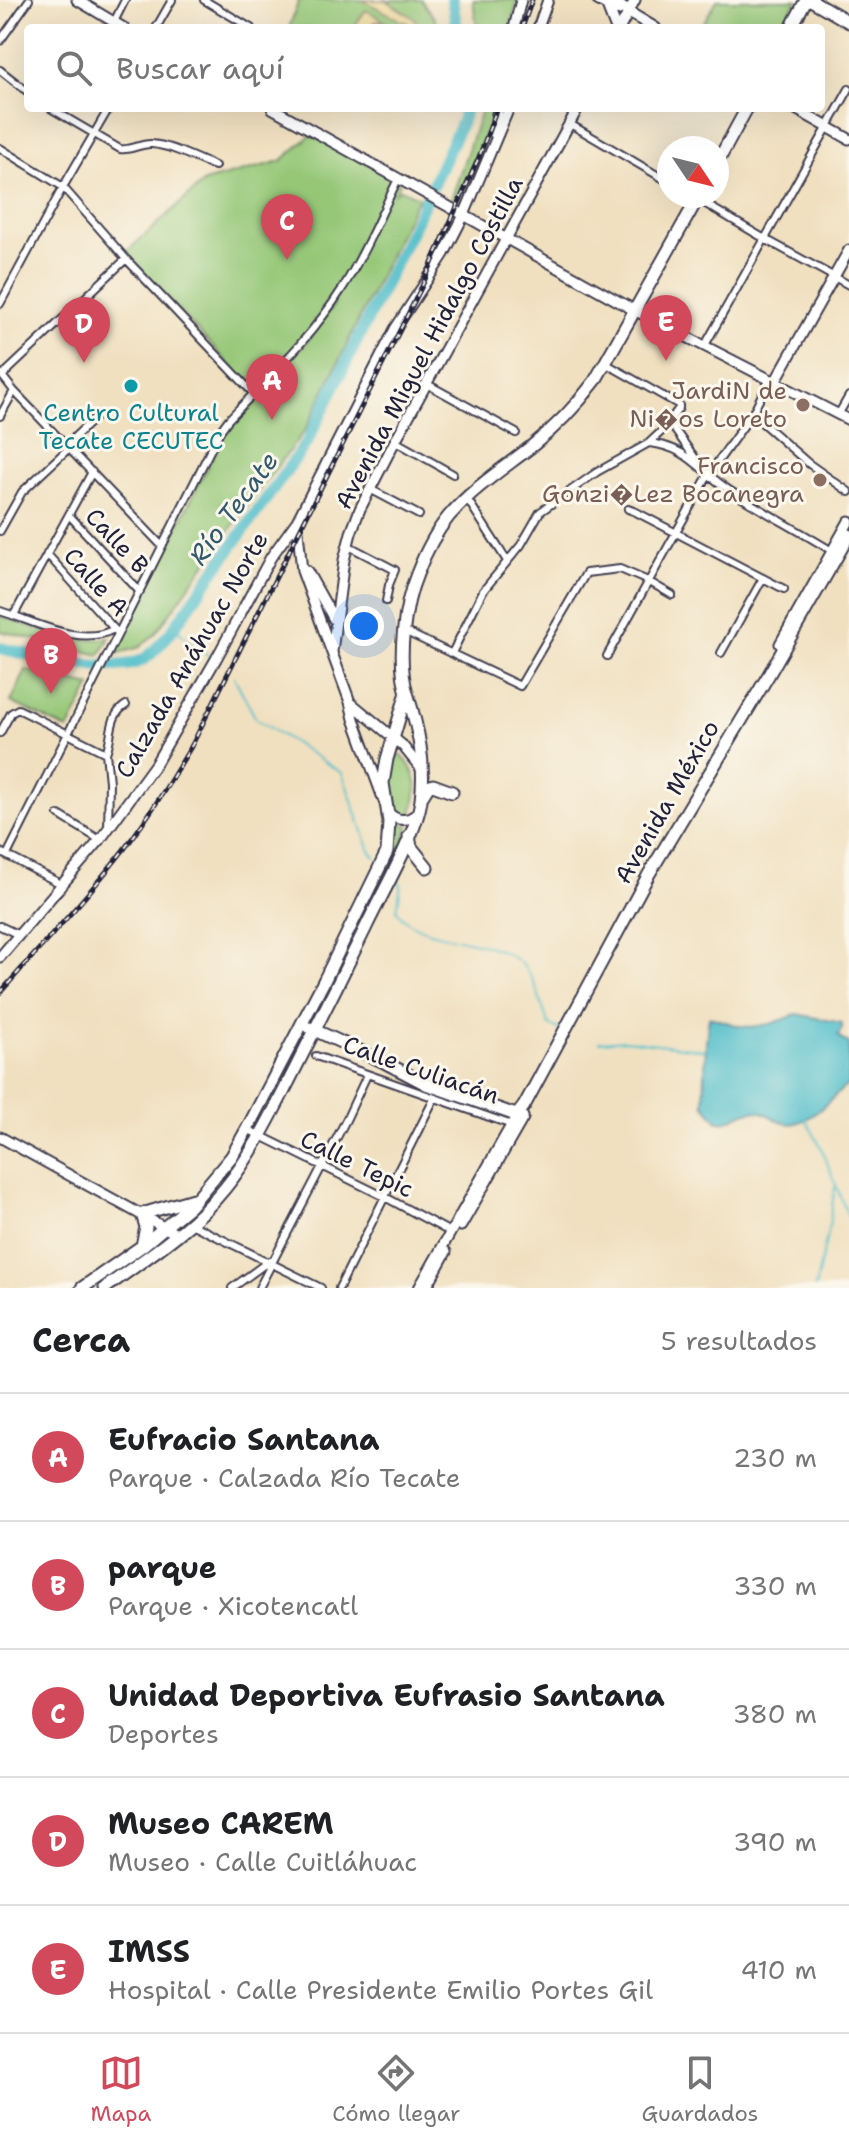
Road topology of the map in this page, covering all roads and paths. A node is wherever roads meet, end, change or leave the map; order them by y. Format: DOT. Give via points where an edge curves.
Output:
graph roads {
  1 [pos="29,0"];
  2 [pos="77,0"];
  3 [pos="125,0"];
  4 [pos="172,0"];
  5 [pos="204,0"];
  6 [pos="521,0"];
  7 [pos="548,0"];
  8 [pos="635,0"];
  9 [pos="808,0"];
  10 [pos="826,0"];
  11 [pos="606,2"];
  12 [pos="628,12"];
  13 [pos="849,14"];
  14 [pos="114,22"];
  15 [pos="849,22"];
  16 [pos="117,24"];
  17 [pos="158,24"];
  18 [pos="244,24"];
  19 [pos="515,24"];
  20 [pos="539,24"];
  21 [pos="616,24"];
  22 [pos="620,24"];
  23 [pos="648,24"];
  24 [pos="793,24"];
  25 [pos="0,41"];
  26 [pos="0,70"];
  27 [pos="24,89"];
  28 [pos="849,89"];
  29 [pos="57,112"];
  30 [pos="107,112"];
  31 [pos="279,112"];
  32 [pos="497,112"];
  33 [pos="507,112"];
  34 [pos="576,112"];
  35 [pos="745,112"];
  36 [pos="801,112"];
  37 [pos="570,124"];
  38 [pos="828,127"];
  39 [pos="93,134"];
  40 [pos="849,139"];
  41 [pos="729,141"];
  42 [pos="0,148"];
  43 [pos="492,148"];
  44 [pos="215,166"];
  45 [pos="657,175"];
  46 [pos="398,179"];
  47 [pos="63,187"];
  48 [pos="690,208"];
  49 [pos="714,208"];
  50 [pos="464,215"];
  51 [pos="507,239"];
  52 [pos="765,239"];
  53 [pos="849,250"];
  54 [pos="126,259"];
  55 [pos="834,276"];
  56 [pos="849,285"];
  57 [pos="0,304"];
  58 [pos="634,310"];
  59 [pos="704,347"];
  60 [pos="605,363"];
  61 [pos="1,374"];
  62 [pos="773,381"];
  63 [pos="427,384"];
  64 [pos="14,391"];
  65 [pos="253,393"];
  66 [pos="849,396"];
  67 [pos="752,414"];
  68 [pos="838,415"];
  69 [pos="0,416"];
  70 [pos="97,416"];
  71 [pos="849,420"];
  72 [pos="669,422"];
  73 [pos="516,433"];
  74 [pos="395,441"];
  75 [pos="649,443"];
  76 [pos="67,446"];
  77 [pos="700,465"];
  78 [pos="92,472"];
  79 [pos="453,474"];
  80 [pos="709,474"];
  81 [pos="370,489"];
  82 [pos="849,492"];
  83 [pos="466,497"];
  84 [pos="628,509"];
  85 [pos="69,515"];
  86 [pos="419,515"];
  87 [pos="297,521"];
  88 [pos="849,521"];
  89 [pos="0,531"];
  90 [pos="675,532"];
  91 [pos="849,535"];
  92 [pos="347,545"];
  93 [pos="162,546"];
  94 [pos="832,551"];
  95 [pos="47,554"];
  96 [pos="302,560"];
  97 [pos="507,561"];
  98 [pos="763,578"];
  99 [pos="648,581"];
  100 [pos="784,589"];
  101 [pos="140,592"];
  102 [pos="672,595"];
  103 [pos="386,601"];
  104 [pos="0,611"];
  105 [pos="14,615"];
  106 [pos="336,623"];
  107 [pos="404,631"];
  108 [pos="116,632"];
  109 [pos="332,652"];
  110 [pos="452,653"];
  111 [pos="721,653"];
  112 [pos="607,656"];
  113 [pos="407,692"];
  114 [pos="757,693"];
  115 [pos="350,702"];
  116 [pos="126,705"];
  117 [pos="0,733"];
  118 [pos="69,735"];
  119 [pos="393,738"];
  120 [pos="104,752"];
  121 [pos="423,771"];
  122 [pos="452,792"];
  123 [pos="420,806"];
  124 [pos="388,812"];
  125 [pos="59,815"];
  126 [pos="108,830"];
  127 [pos="409,836"];
  128 [pos="100,840"];
  129 [pos="3,854"];
  130 [pos="427,867"];
  131 [pos="63,885"];
  132 [pos="0,926"];
  133 [pos="19,935"];
  134 [pos="0,957"];
  135 [pos="302,1024"];
  136 [pos="315,1030"];
  137 [pos="316,1056"];
  138 [pos="367,1075"];
  139 [pos="434,1099"];
  140 [pos="519,1118"];
  141 [pos="247,1129"];
  142 [pos="261,1136"];
  143 [pos="0,1137"];
  144 [pos="322,1167"];
  145 [pos="198,1197"];
  146 [pos="385,1197"];
  147 [pos="142,1214"];
  148 [pos="191,1224"];
  149 [pos="166,1227"];
  150 [pos="450,1232"];
  151 [pos="178,1235"];
  152 [pos="142,1246"];
  153 [pos="270,1261"];
  154 [pos="82,1288"];
  155 [pos="105,1288"];
  156 [pos="232,1288"];
  157 [pos="259,1288"];
  158 [pos="321,1288"];
  159 [pos="339,1288"];
  160 [pos="419,1288"];
  161 [pos="426,1288"];
  1 -- 25 [label="street"];
  2 -- 14 [label="main road"];
  3 -- 14 [label="street"];
  4 -- 17 [label="street"];
  5 -- 18 [label="street"];
  6 -- 19 [label="main road"];
  7 -- 20 [label="main road"];
  8 -- 12 [label="main road"];
  9 -- 15 [label="highway"];
  9 -- 24 [label="highway"];
  10 -- 13 [label="highway"];
  11 -- 12 [label="main road"];
  11 -- 21 [label="main road"];
  12 -- 22 [label="main road"];
  12 -- 23 [label="main road"];
  14 -- 16 [label="main road"];
  26 -- 27 [label="street"];
  28 -- 38 [label="street"];
  29 -- 39 [label="street"];
  30 -- 39 [label="street"];
  31 -- 46 [label="main road"];
  32 -- 43 [label="main road"];
  33 -- 43 [label="main road"];
  34 -- 37 [label="main road, Avenida Miguel Hidalgo Costilla"];
  35 -- 41 [label="highway"];
  36 -- 38 [label="main road"];
  37 -- 45 [label="street"];
  37 -- 51 [label="main road, Avenida Miguel Hidalgo Costilla"];
  38 -- 40 [label="main road"];
  38 -- 52 [label="street"];
  39 -- 44 [label="street" via="120,149 150,144"];
  39 -- 47 [label="street"];
  42 -- 47 [label="street"];
  43 -- 50 [label="main road, Calzada Anáhuac Norte"];
  46 -- 50 [label="main road"];
  46 -- 65 [label="street" via="341,291"];
  47 -- 54 [label="street"];
  47 -- 57 [label="street"];
  48 -- 58 [label="highway"];
  49 -- 52 [label="street"];
  50 -- 51 [label="main road"];
  50 -- 87 [label="main road, Calzada Anáhuac Norte" via="395,329"];
  51 -- 58 [label="main road"];
  51 -- 63 [label="main road, Avenida Miguel Hidalgo Costilla"];
  52 -- 55 [label="street"];
  52 -- 59 [label="street"];
  53 -- 55 [label="main road"];
  54 -- 61 [label="street"];
  54 -- 65 [label="street"];
  55 -- 56 [label="street"];
  55 -- 62 [label="main road"];
  58 -- 59 [label="main road"];
  58 -- 60 [label="highway"];
  59 -- 62 [label="main road"];
  60 -- 72 [label="street" via="680,406"];
  60 -- 83 [label="highway" via="549,432"];
  61 -- 64 [label="street"];
  62 -- 67 [label="street"];
  62 -- 68 [label="main road"];
  63 -- 73 [label="street"];
  63 -- 74 [label="main road, Avenida Miguel Hidalgo Costilla"];
  64 -- 69 [label="street"];
  64 -- 76 [label="street"];
  65 -- 93 [label="street" via="220,431"];
  66 -- 68 [label="street"];
  67 -- 80 [label="street"];
  67 -- 82 [label="street"];
  68 -- 71 [label="main road"];
  70 -- 76 [label="street"];
  72 -- 75 [label="street"];
  72 -- 77 [label="street"];
  74 -- 79 [label="street"];
  74 -- 81 [label="main road, Avenida Miguel Hidalgo Costilla"];
  75 -- 77 [label="street" via="668,446"];
  75 -- 97 [label="street" via="540,512"];
  76 -- 78 [label="street"];
  76 -- 89 [label="street" via="22,492"];
  77 -- 80 [label="street"];
  78 -- 85 [label="street"];
  78 -- 93 [label="street"];
  80 -- 90 [label="street"];
  80 -- 94 [label="street"];
  81 -- 86 [label="street"];
  81 -- 92 [label="main road, Avenida Miguel Hidalgo Costilla"];
  83 -- 97 [label="street"];
  83 -- 107 [label="highway" via="424,555"];
  84 -- 90 [label="street"];
  85 -- 95 [label="street"];
  85 -- 101 [label="street, Calle B"];
  87 -- 96 [label="main road"];
  87 -- 126 [label="main road, Calzada Anáhuac Norte" via="271,557 156,763"];
  88 -- 94 [label="main road, Avenida México"];
  90 -- 98 [label="street"];
  90 -- 99 [label="street"];
  91 -- 114 [label="highway"];
  92 -- 103 [label="street" via="395,570"];
  92 -- 106 [label="main road, Avenida Miguel Hidalgo Costilla"];
  93 -- 101 [label="street"];
  94 -- 114 [label="main road, Avenida México"];
  95 -- 105 [label="street"];
  95 -- 108 [label="street, Calle A"];
  96 -- 106 [label="main road"];
  96 -- 109 [label="main road"];
  97 -- 110 [label="street" via="483,591"];
  98 -- 100 [label="street"];
  98 -- 111 [label="street"];
  99 -- 102 [label="street"];
  99 -- 110 [label="street" via="620,569 586,573 520,686"];
  99 -- 112 [label="street"];
  101 -- 108 [label="street"];
  104 -- 105 [label="street"];
  105 -- 108 [label="street" via="77,636"];
  106 -- 109 [label="main road, Avenida Miguel Hidalgo Costilla"];
  107 -- 110 [label="street"];
  107 -- 113 [label="highway"];
  108 -- 118 [label="street"];
  109 -- 115 [label="main road"];
  113 -- 119 [label="highway"];
  113 -- 121 [label="highway"];
  114 -- 140 [label="highway, Avenida México" via="649,874"];
  115 -- 119 [label="main road"];
  115 -- 124 [label="main road"];
  116 -- 120 [label="street" via="114,718"];
  117 -- 118 [label="street" via="11,713 21,710"];
  118 -- 120 [label="street"];
  118 -- 129 [label="street"];
  119 -- 121 [label="main road"];
  119 -- 124 [label="highway" via="383,783"];
  120 -- 126 [label="street"];
  121 -- 123 [label="highway"];
  122 -- 123 [label="highway" via="428,787"];
  123 -- 124 [label="main road" via="412,818 400,820"];
  123 -- 127 [label="highway"];
  124 -- 135 [label="highway" via="389,844 382,864"];
  125 -- 128 [label="street"];
  126 -- 128 [label="main road, Calzada Anáhuac Norte"];
  127 -- 130 [label="highway"];
  127 -- 136 [label="highway"];
  128 -- 131 [label="main road, Calzada Anáhuac Norte"];
  129 -- 131 [label="street"];
  131 -- 133 [label="main road, Calzada Anáhuac Norte"];
  132 -- 133 [label="street"];
  133 -- 134 [label="main road, Calzada Anáhuac Norte"];
  135 -- 136 [label="highway, Calle Culiacán"];
  135 -- 141 [label="highway"];
  136 -- 140 [label="highway, Calle Culiacán" via="426,1084"];
  136 -- 142 [label="highway"];
  137 -- 138 [label="street, Calle Culiacán"];
  138 -- 139 [label="street, Calle Culiacán"];
  138 -- 144 [label="street"];
  139 -- 140 [label="street, Calle Culiacán"];
  139 -- 146 [label="street"];
  140 -- 150 [label="main road, Avenida México"];
  140 -- 161 [label="main road, Avenida México"];
  141 -- 142 [label="street, Calle Tepic"];
  141 -- 145 [label="highway"];
  142 -- 144 [label="street, Calle Tepic"];
  142 -- 148 [label="highway" via="225,1188"];
  143 -- 147 [label="main road"];
  144 -- 146 [label="street, Calle Tepic"];
  144 -- 153 [label="street"];
  145 -- 147 [label="highway"];
  145 -- 149 [label="highway"];
  146 -- 150 [label="street, Calle Tepic"];
  146 -- 159 [label="street"];
  147 -- 149 [label="main road"];
  147 -- 152 [label="highway"];
  148 -- 151 [label="highway"];
  148 -- 153 [label="street"];
  149 -- 151 [label="main road"];
  149 -- 152 [label="highway"];
  150 -- 160 [label="main road, Avenida México"];
  151 -- 155 [label="highway"];
  152 -- 154 [label="highway"];
  153 -- 156 [label="street"];
  153 -- 157 [label="street"];
  153 -- 158 [label="street"];
}
